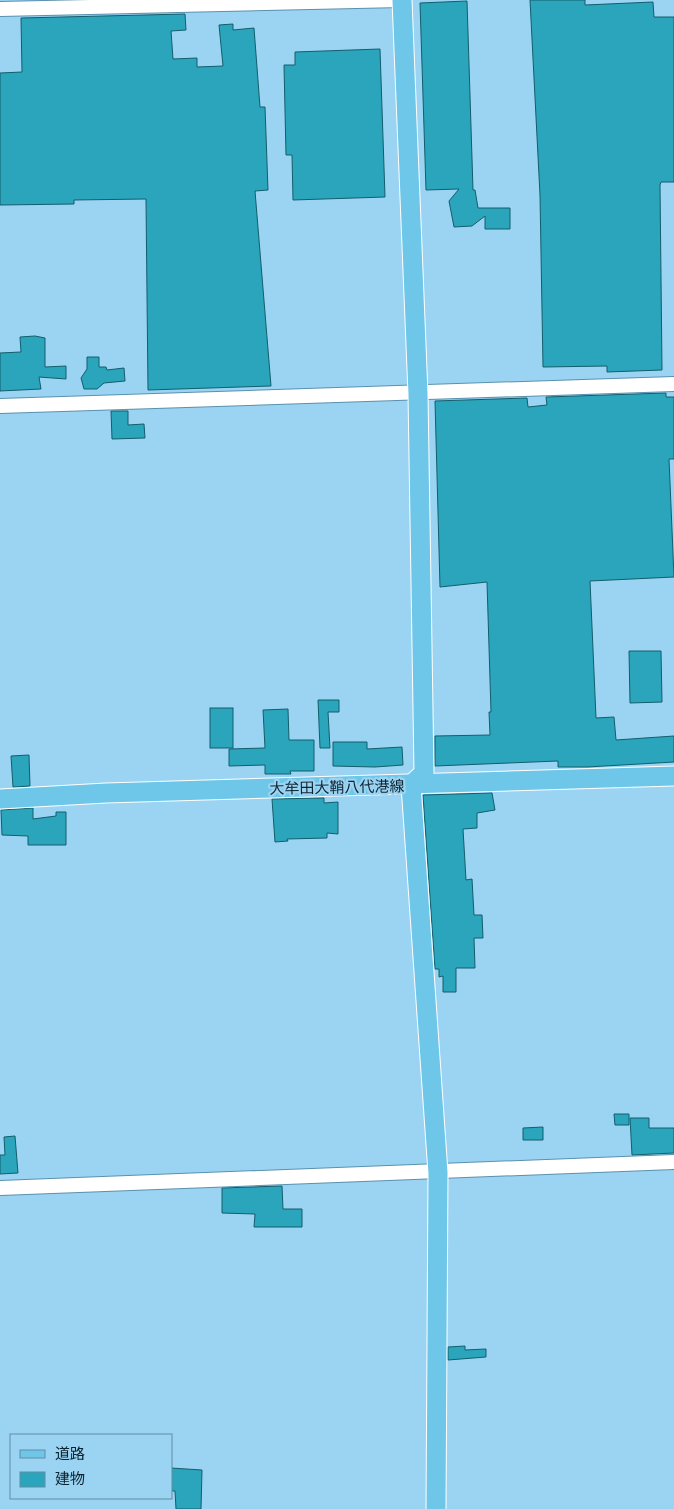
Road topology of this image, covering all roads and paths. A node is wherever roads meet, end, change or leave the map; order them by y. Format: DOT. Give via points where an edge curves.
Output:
graph roads {
  1 [pos="402,0"];
  2 [pos="0,9"];
  3 [pos="674,384"];
  4 [pos="418,394"];
  5 [pos="0,406"];
  6 [pos="674,776"];
  7 [pos="410,785"];
  8 [pos="0,799"];
  9 [pos="674,1162"];
  10 [pos="438,1173"];
  11 [pos="0,1188"];
  12 [pos="436,1509"];
  1 -- 2 [label="street"];
  1 -- 4 [label="main road"];
  3 -- 4 [label="street"];
  4 -- 5 [label="street"];
  4 -- 7 [label="main road" via="424,773"];
  6 -- 7 [label="main road, 大牟田大鞘八代港線"];
  7 -- 8 [label="main road, 大牟田大鞘八代港線"];
  7 -- 10 [label="main road"];
  9 -- 10 [label="street"];
  10 -- 11 [label="street"];
  10 -- 12 [label="main road"];
}
